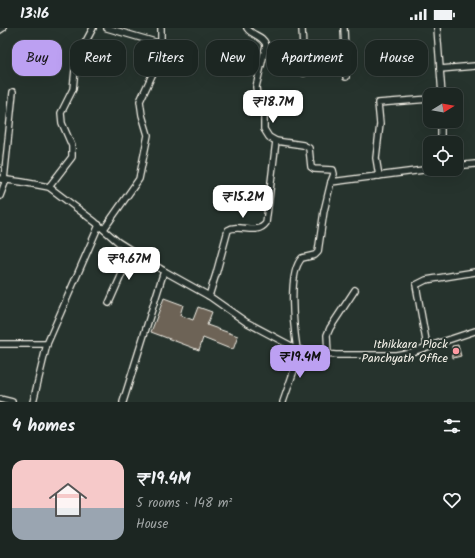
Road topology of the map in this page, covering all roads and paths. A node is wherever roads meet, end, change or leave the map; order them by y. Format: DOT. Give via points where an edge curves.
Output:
graph roads {
  1 [pos="3,28"];
  2 [pos="93,28"];
  3 [pos="107,28"];
  4 [pos="161,28"];
  5 [pos="247,28"];
  6 [pos="302,28"];
  7 [pos="344,28"];
  8 [pos="437,28"];
  9 [pos="0,30"];
  10 [pos="148,40"];
  11 [pos="162,40"];
  12 [pos="303,40"];
  13 [pos="475,66"];
  14 [pos="440,69"];
  15 [pos="152,76"];
  16 [pos="346,77"];
  17 [pos="441,88"];
  18 [pos="13,92"];
  19 [pos="423,100"];
  20 [pos="276,141"];
  21 [pos="475,164"];
  22 [pos="463,165"];
  23 [pos="423,170"];
  24 [pos="379,176"];
  25 [pos="3,180"];
  26 [pos="331,182"];
  27 [pos="49,187"];
  28 [pos="0,196"];
  29 [pos="99,225"];
  30 [pos="104,229"];
  31 [pos="132,251"];
  32 [pos="164,270"];
  33 [pos="475,272"];
  34 [pos="355,290"];
  35 [pos="209,296"];
  36 [pos="109,303"];
  37 [pos="475,331"];
  38 [pos="0,344"];
  39 [pos="47,344"];
  40 [pos="427,346"];
  41 [pos="299,350"];
  42 [pos="328,355"];
  43 [pos="0,399"];
  44 [pos="12,402"];
  45 [pos="33,402"];
  46 [pos="123,402"];
  47 [pos="283,402"];
  1 -- 9 [label="street"];
  2 -- 27 [label="street" via="76,60 73,89 61,113 62,123 72,146 72,157"];
  3 -- 10 [label="street"];
  4 -- 11 [label="street"];
  5 -- 20 [label="street" via="266,44 256,87 262,106 264,129 269,137"];
  6 -- 12 [label="street"];
  7 -- 16 [label="street"];
  8 -- 14 [label="street"];
  13 -- 14 [label="street"];
  14 -- 17 [label="street"];
  15 -- 30 [label="street" via="140,101 148,135 139,179"];
  18 -- 25 [label="street"];
  19 -- 24 [label="street" via="378,103 380,124 376,158"];
  20 -- 26 [label="street" via="307,146 310,150 311,167 333,170"];
  20 -- 35 [label="street" via="265,225 258,228 228,230"];
  21 -- 22 [label="street"];
  23 -- 24 [label="street"];
  24 -- 26 [label="street"];
  25 -- 27 [label="street"];
  25 -- 28 [label="street"];
  26 -- 41 [label="street" via="318,252 302,258 297,266 293,318"];
  27 -- 29 [label="street"];
  29 -- 30 [label="street"];
  29 -- 39 [label="street"];
  30 -- 31 [label="street"];
  31 -- 32 [label="street"];
  31 -- 36 [label="street"];
  32 -- 35 [label="street"];
  32 -- 46 [label="street"];
  33 -- 40 [label="street" via="426,280 416,285"];
  34 -- 42 [label="street" via="330,328 327,336"];
  35 -- 41 [label="street" via="246,322"];
  37 -- 40 [label="street"];
  38 -- 39 [label="street"];
  39 -- 45 [label="street"];
  40 -- 42 [label="street" via="396,355"];
  41 -- 42 [label="street"];
  41 -- 47 [label="street"];
  43 -- 44 [label="street"];
}
